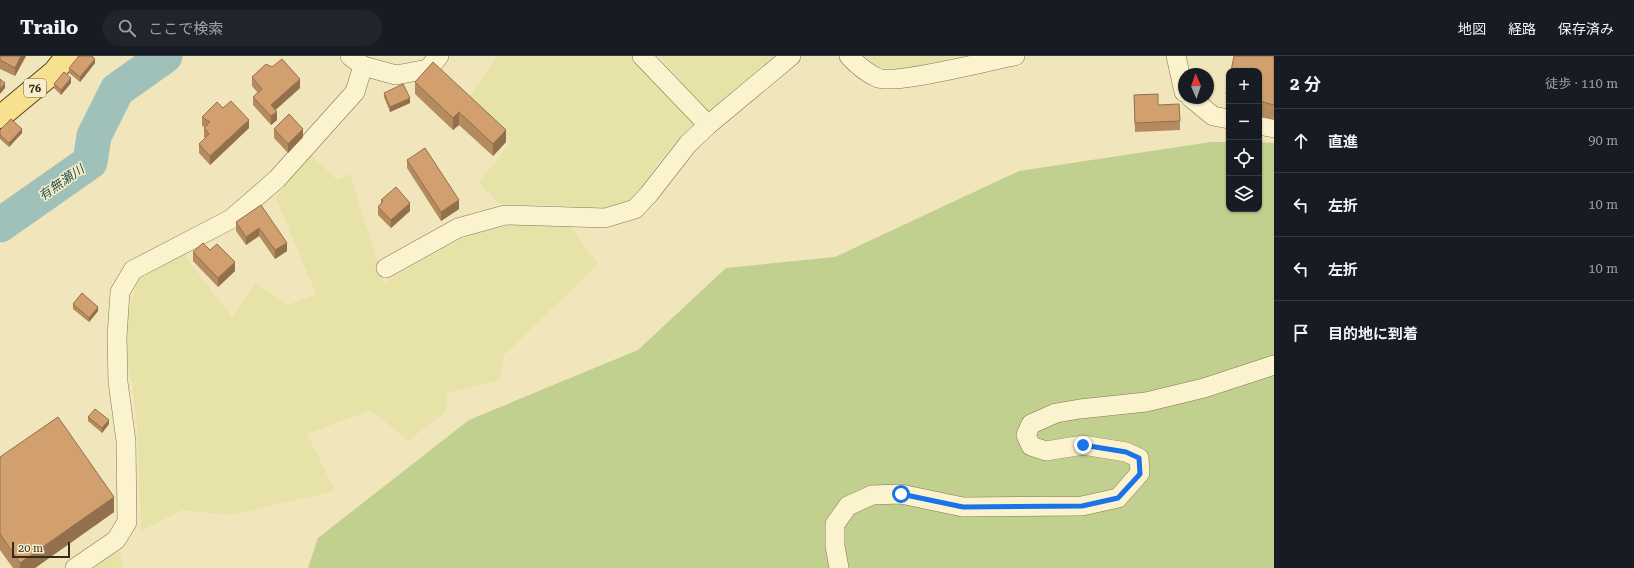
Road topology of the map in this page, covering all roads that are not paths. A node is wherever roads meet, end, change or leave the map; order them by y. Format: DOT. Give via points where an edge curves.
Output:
graph roads {
  1 [pos="67,56"];
  2 [pos="439,56"];
  3 [pos="642,56"];
  4 [pos="791,56"];
  5 [pos="849,56"];
  6 [pos="1015,56"];
  7 [pos="1176,56"];
  8 [pos="357,61"];
  9 [pos="1179,68"];
  10 [pos="1198,104"];
  11 [pos="0,117"];
  12 [pos="1226,118"];
  13 [pos="708,125"];
  14 [pos="1262,126"];
  15 [pos="1274,128"];
  16 [pos="386,268"];
  17 [pos="1274,365"];
  18 [pos="75,568"];
  19 [pos="839,568"];
  1 -- 11 [label="main road, 76" via="54,72"];
  2 -- 8 [label="street" via="428,69 396,75"];
  3 -- 13 [label="street"];
  4 -- 13 [label="street"];
  5 -- 6 [label="street" via="860,68 880,79 904,78"];
  7 -- 9 [label="street"];
  8 -- 18 [label="street" via="356,92 277,179 231,219 133,270 120,292 118,382 126,441 127,522 116,540"];
  10 -- 12 [label="street" via="1213,116"];
  13 -- 16 [label="street" via="688,144 635,209 606,218 504,215 458,228"];
  14 -- 15 [label="street"];
  17 -- 19 [label="street" via="1204,388 1146,402 1056,413 1031,424 1026,435 1031,446 1046,450 1083,445 1126,452 1139,458 1140,474 1118,498 1082,506 963,507 901,494 872,496 848,506 835,524"];
}
